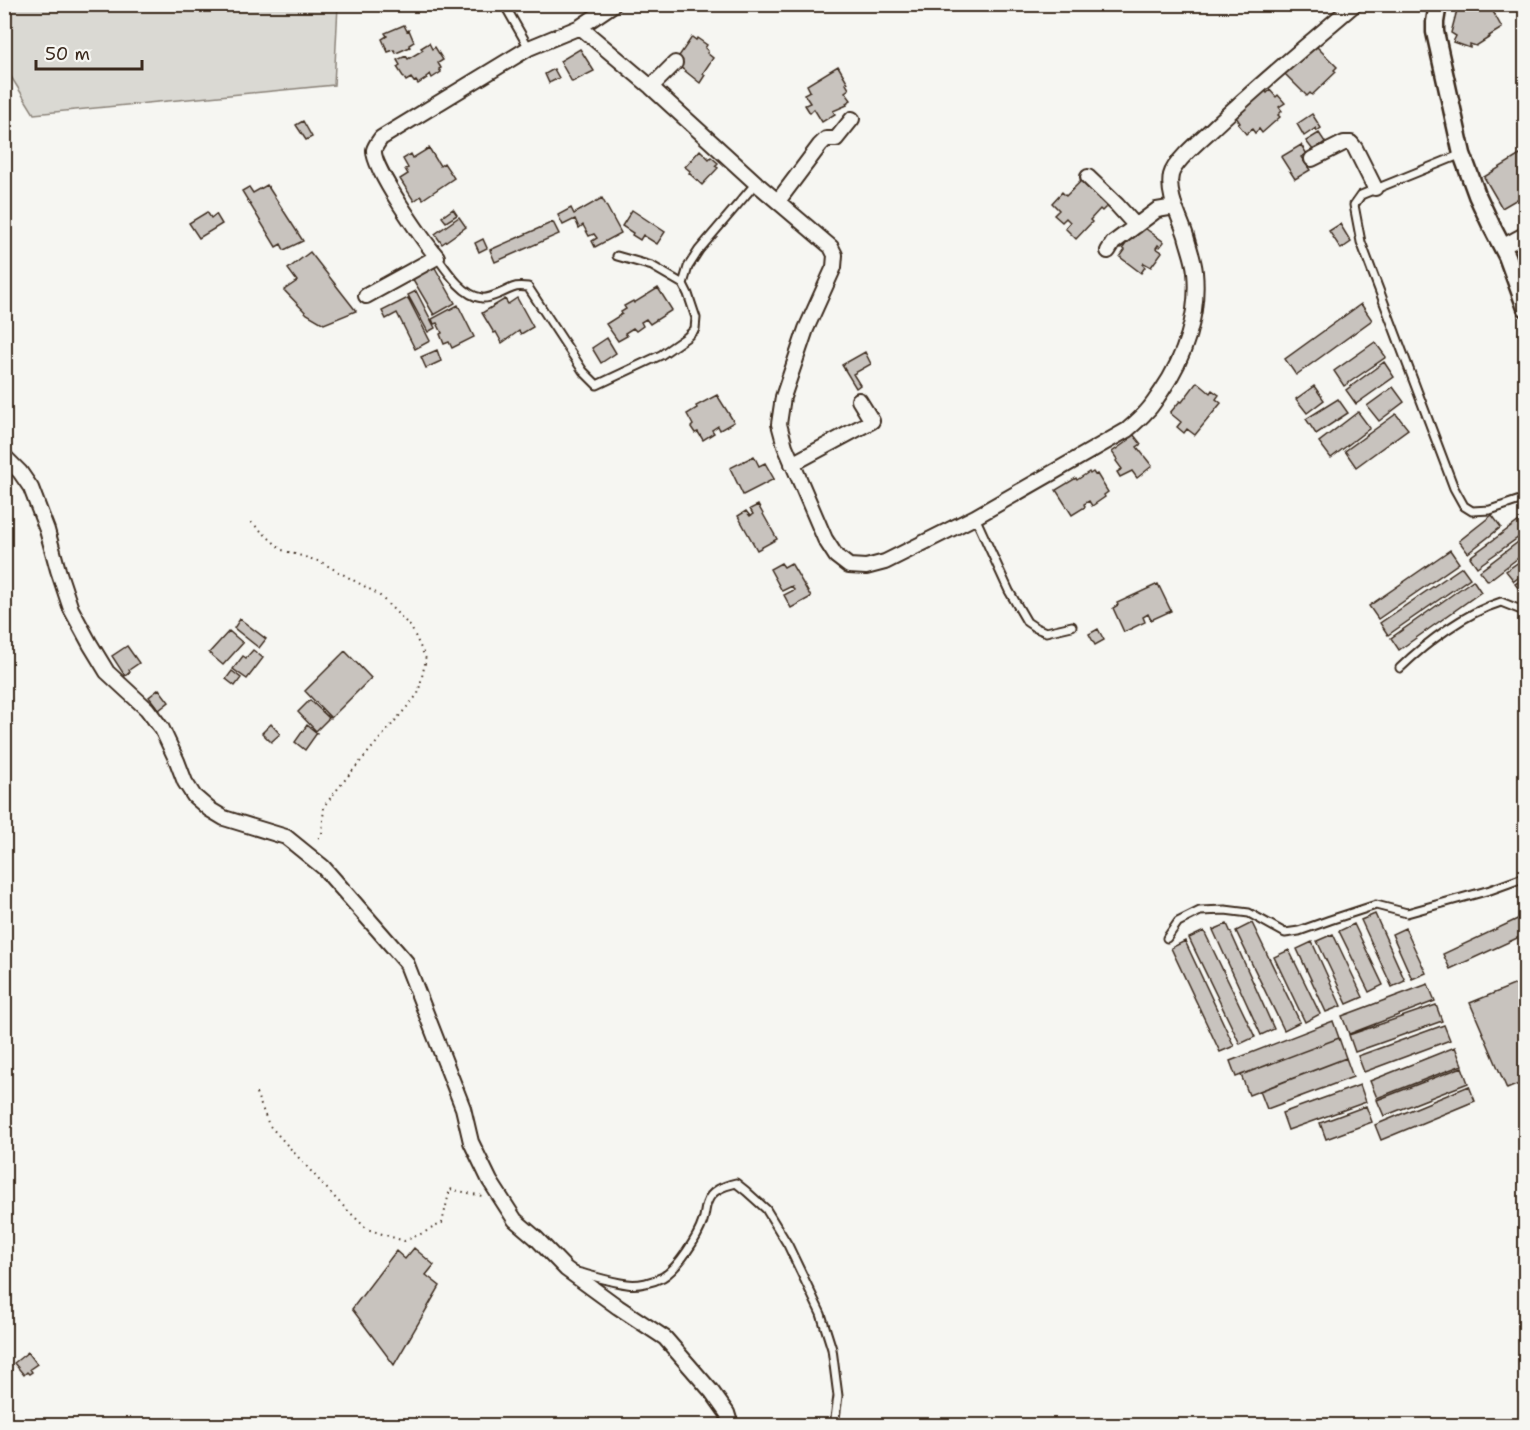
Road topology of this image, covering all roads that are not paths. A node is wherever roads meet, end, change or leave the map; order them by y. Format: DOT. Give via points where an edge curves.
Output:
graph roads {
  1 [pos="504,4"];
  2 [pos="614,4"];
  3 [pos="1355,4"];
  4 [pos="1438,4"];
  5 [pos="580,27"];
  6 [pos="529,48"];
  7 [pos="675,63"];
  8 [pos="651,87"];
  9 [pos="852,119"];
  10 [pos="1462,154"];
  11 [pos="1312,159"];
  12 [pos="1088,177"];
  13 [pos="756,183"];
  14 [pos="1375,188"];
  15 [pos="778,201"];
  16 [pos="1175,207"];
  17 [pos="1136,226"];
  18 [pos="1526,234"];
  19 [pos="1502,247"];
  20 [pos="1108,251"];
  21 [pos="617,256"];
  22 [pos="437,257"];
  23 [pos="683,284"];
  24 [pos="366,296"];
  25 [pos="1526,308"];
  26 [pos="859,400"];
  27 [pos="4,456"];
  28 [pos="792,464"];
  29 [pos="1526,498"];
  30 [pos="975,517"];
  31 [pos="1526,612"];
  32 [pos="1072,626"];
  33 [pos="1400,668"];
  34 [pos="1526,877"];
  35 [pos="1167,938"];
  36 [pos="566,1269"];
  37 [pos="731,1425"];
  38 [pos="834,1425"];
  1 -- 6 [label="lane"];
  2 -- 5 [label="street"];
  3 -- 16 [label="street" via="1185,154 1171,173"];
  4 -- 10 [label="street" via="1435,32"];
  5 -- 6 [label="street"];
  5 -- 8 [label="street"];
  6 -- 22 [label="street" via="381,138 374,149 376,162 401,207"];
  7 -- 8 [label="street"];
  8 -- 13 [label="street"];
  9 -- 15 [label="street" via="836,139 826,139 820,145"];
  10 -- 14 [label="lane"];
  10 -- 19 [label="street"];
  11 -- 14 [label="street" via="1351,143"];
  12 -- 17 [label="street"];
  13 -- 15 [label="street"];
  13 -- 23 [label="lane" via="699,250"];
  14 -- 29 [label="lane" via="1361,195 1354,205 1361,242 1454,488 1464,506 1472,511 1490,510"];
  15 -- 28 [label="street" via="835,255 834,267 806,329 783,397 779,424"];
  16 -- 17 [label="street" via="1157,210"];
  16 -- 30 [label="street" via="1195,270 1196,297 1187,343 1166,384 1148,410 1127,430"];
  17 -- 20 [label="street"];
  18 -- 19 [label="street"];
  19 -- 25 [label="street"];
  21 -- 23 [label="lane" via="652,266"];
  22 -- 23 [label="lane" via="453,279 469,293 483,298 518,285 528,287 583,371 597,385 661,355 695,329 696,318"];
  22 -- 24 [label="street"];
  26 -- 28 [label="street" via="872,421"];
  27 -- 36 [label="street" via="31,488 71,609 90,644 106,672 147,709 162,729 194,796 224,818 286,837 323,867 406,962 463,1108 471,1142 490,1181 515,1220"];
  28 -- 30 [label="street" via="825,539 836,556 849,566 885,562"];
  30 -- 32 [label="lane" via="1027,622 1046,632"];
  31 -- 33 [label="lane" via="1501,602 1483,608 1422,647"];
  34 -- 35 [label="lane" via="1407,913 1376,905 1285,933 1249,913 1200,911 1178,922"];
  36 -- 37 [label="street" via="665,1338 712,1392"];
  36 -- 38 [label="lane" via="628,1284 664,1276 681,1260 696,1236 707,1201 715,1190 736,1183 766,1209 821,1314 832,1348 838,1396"];
}
